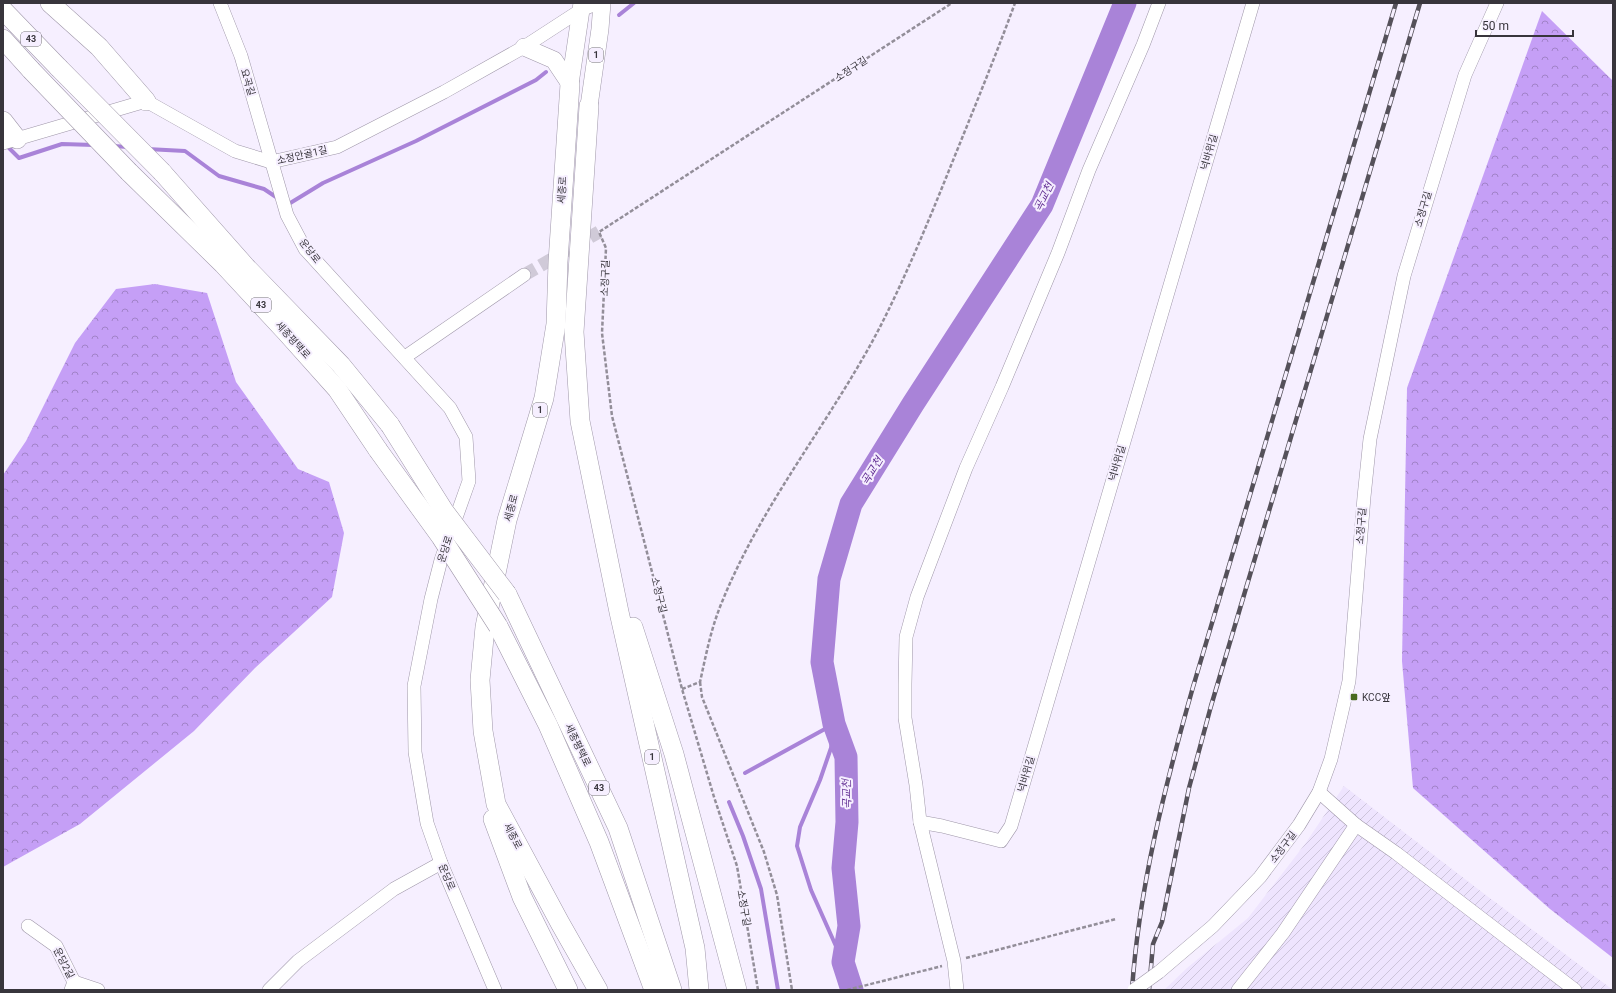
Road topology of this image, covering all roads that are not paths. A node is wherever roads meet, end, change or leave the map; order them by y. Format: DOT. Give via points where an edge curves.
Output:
graph roads {
  1 [pos="50,3"];
  2 [pos="220,3"];
  3 [pos="598,3"];
  4 [pos="602,3"];
  5 [pos="1159,3"];
  6 [pos="1253,3"];
  7 [pos="1497,3"];
  8 [pos="582,6"];
  9 [pos="3,10"];
  10 [pos="3,39"];
  11 [pos="524,47"];
  12 [pos="570,84"];
  13 [pos="146,102"];
  14 [pos="589,106"];
  15 [pos="3,121"];
  16 [pos="10,141"];
  17 [pos="271,162"];
  18 [pos="524,275"];
  19 [pos="405,357"];
  20 [pos="601,525"];
  21 [pos="483,730"];
  22 [pos="1319,792"];
  23 [pos="920,822"];
  24 [pos="1356,825"];
  25 [pos="441,863"];
  26 [pos="28,926"];
  27 [pos="72,986"];
  28 [pos="98,990"];
  29 [pos="269,990"];
  30 [pos="495,990"];
  31 [pos="568,990"];
  32 [pos="598,990"];
  33 [pos="654,990"];
  34 [pos="672,990"];
  35 [pos="699,990"];
  36 [pos="737,990"];
  37 [pos="957,990"];
  38 [pos="1134,990"];
  39 [pos="1238,990"];
  40 [pos="1576,990"];
  1 -- 13 [label="highway" via="99,47"];
  2 -- 17 [label="street, 요곡길" via="241,56"];
  3 -- 8 [label="street, 소정안골1길"];
  4 -- 14 [label="main road, 1"];
  5 -- 23 [label="street" via="1089,170 1058,253 966,468 917,597 906,637 905,718"];
  6 -- 23 [label="street, 넉바위길" via="1010,826 1001,841"];
  7 -- 22 [label="street, 소정구길" via="1465,76 1404,276 1370,439 1349,682 1331,759"];
  8 -- 11 [label="street, 소정안골1길"];
  8 -- 12 [label="main road, 세종로 / 1"];
  9 -- 34 [label="highway, 세종평택로 / 43, bridge" via="162,172 246,267 341,365 390,425 444,511 507,594 618,828"];
  10 -- 33 [label="highway, 세종평택로 / 43, bridge" via="129,172 223,264 337,389 440,537 498,626 548,725 599,842"];
  11 -- 12 [label="main road" via="554,60"];
  11 -- 17 [label="street, 소정안골1길" via="337,147"];
  12 -- 21 [label="highway, 세종로 / 1" via="556,324 544,398 508,520 485,627 480,680"];
  13 -- 16 [label="street"];
  13 -- 17 [label="street, 소정안골1길" via="235,151"];
  14 -- 20 [label="highway, 1" via="574,332 580,420"];
  15 -- 16 [label="highway"];
  17 -- 19 [label="street, 운당로" via="287,215 306,249"];
  18 -- 19 [label="street"];
  19 -- 25 [label="street, 운당로" via="450,408 466,437 468,481 441,560 414,686 415,752 427,823"];
  20 -- 35 [label="highway, 1" via="695,948"];
  20 -- 36 [label="highway" via="674,754"];
  21 -- 31 [label="highway" via="487,804 522,897"];
  21 -- 32 [label="highway, 세종로 / 1" via="496,804"];
  22 -- 24 [label="street"];
  22 -- 38 [label="street, 소정구길, bridge" via="1299,825 1260,877 1213,926"];
  23 -- 37 [label="street"];
  24 -- 39 [label="street" via="1283,933"];
  24 -- 40 [label="street"];
  25 -- 29 [label="street" via="394,889 298,961"];
  25 -- 30 [label="street, 운당로"];
  26 -- 27 [label="street, 운당2길" via="56,946"];
  27 -- 28 [label="street"];
}
